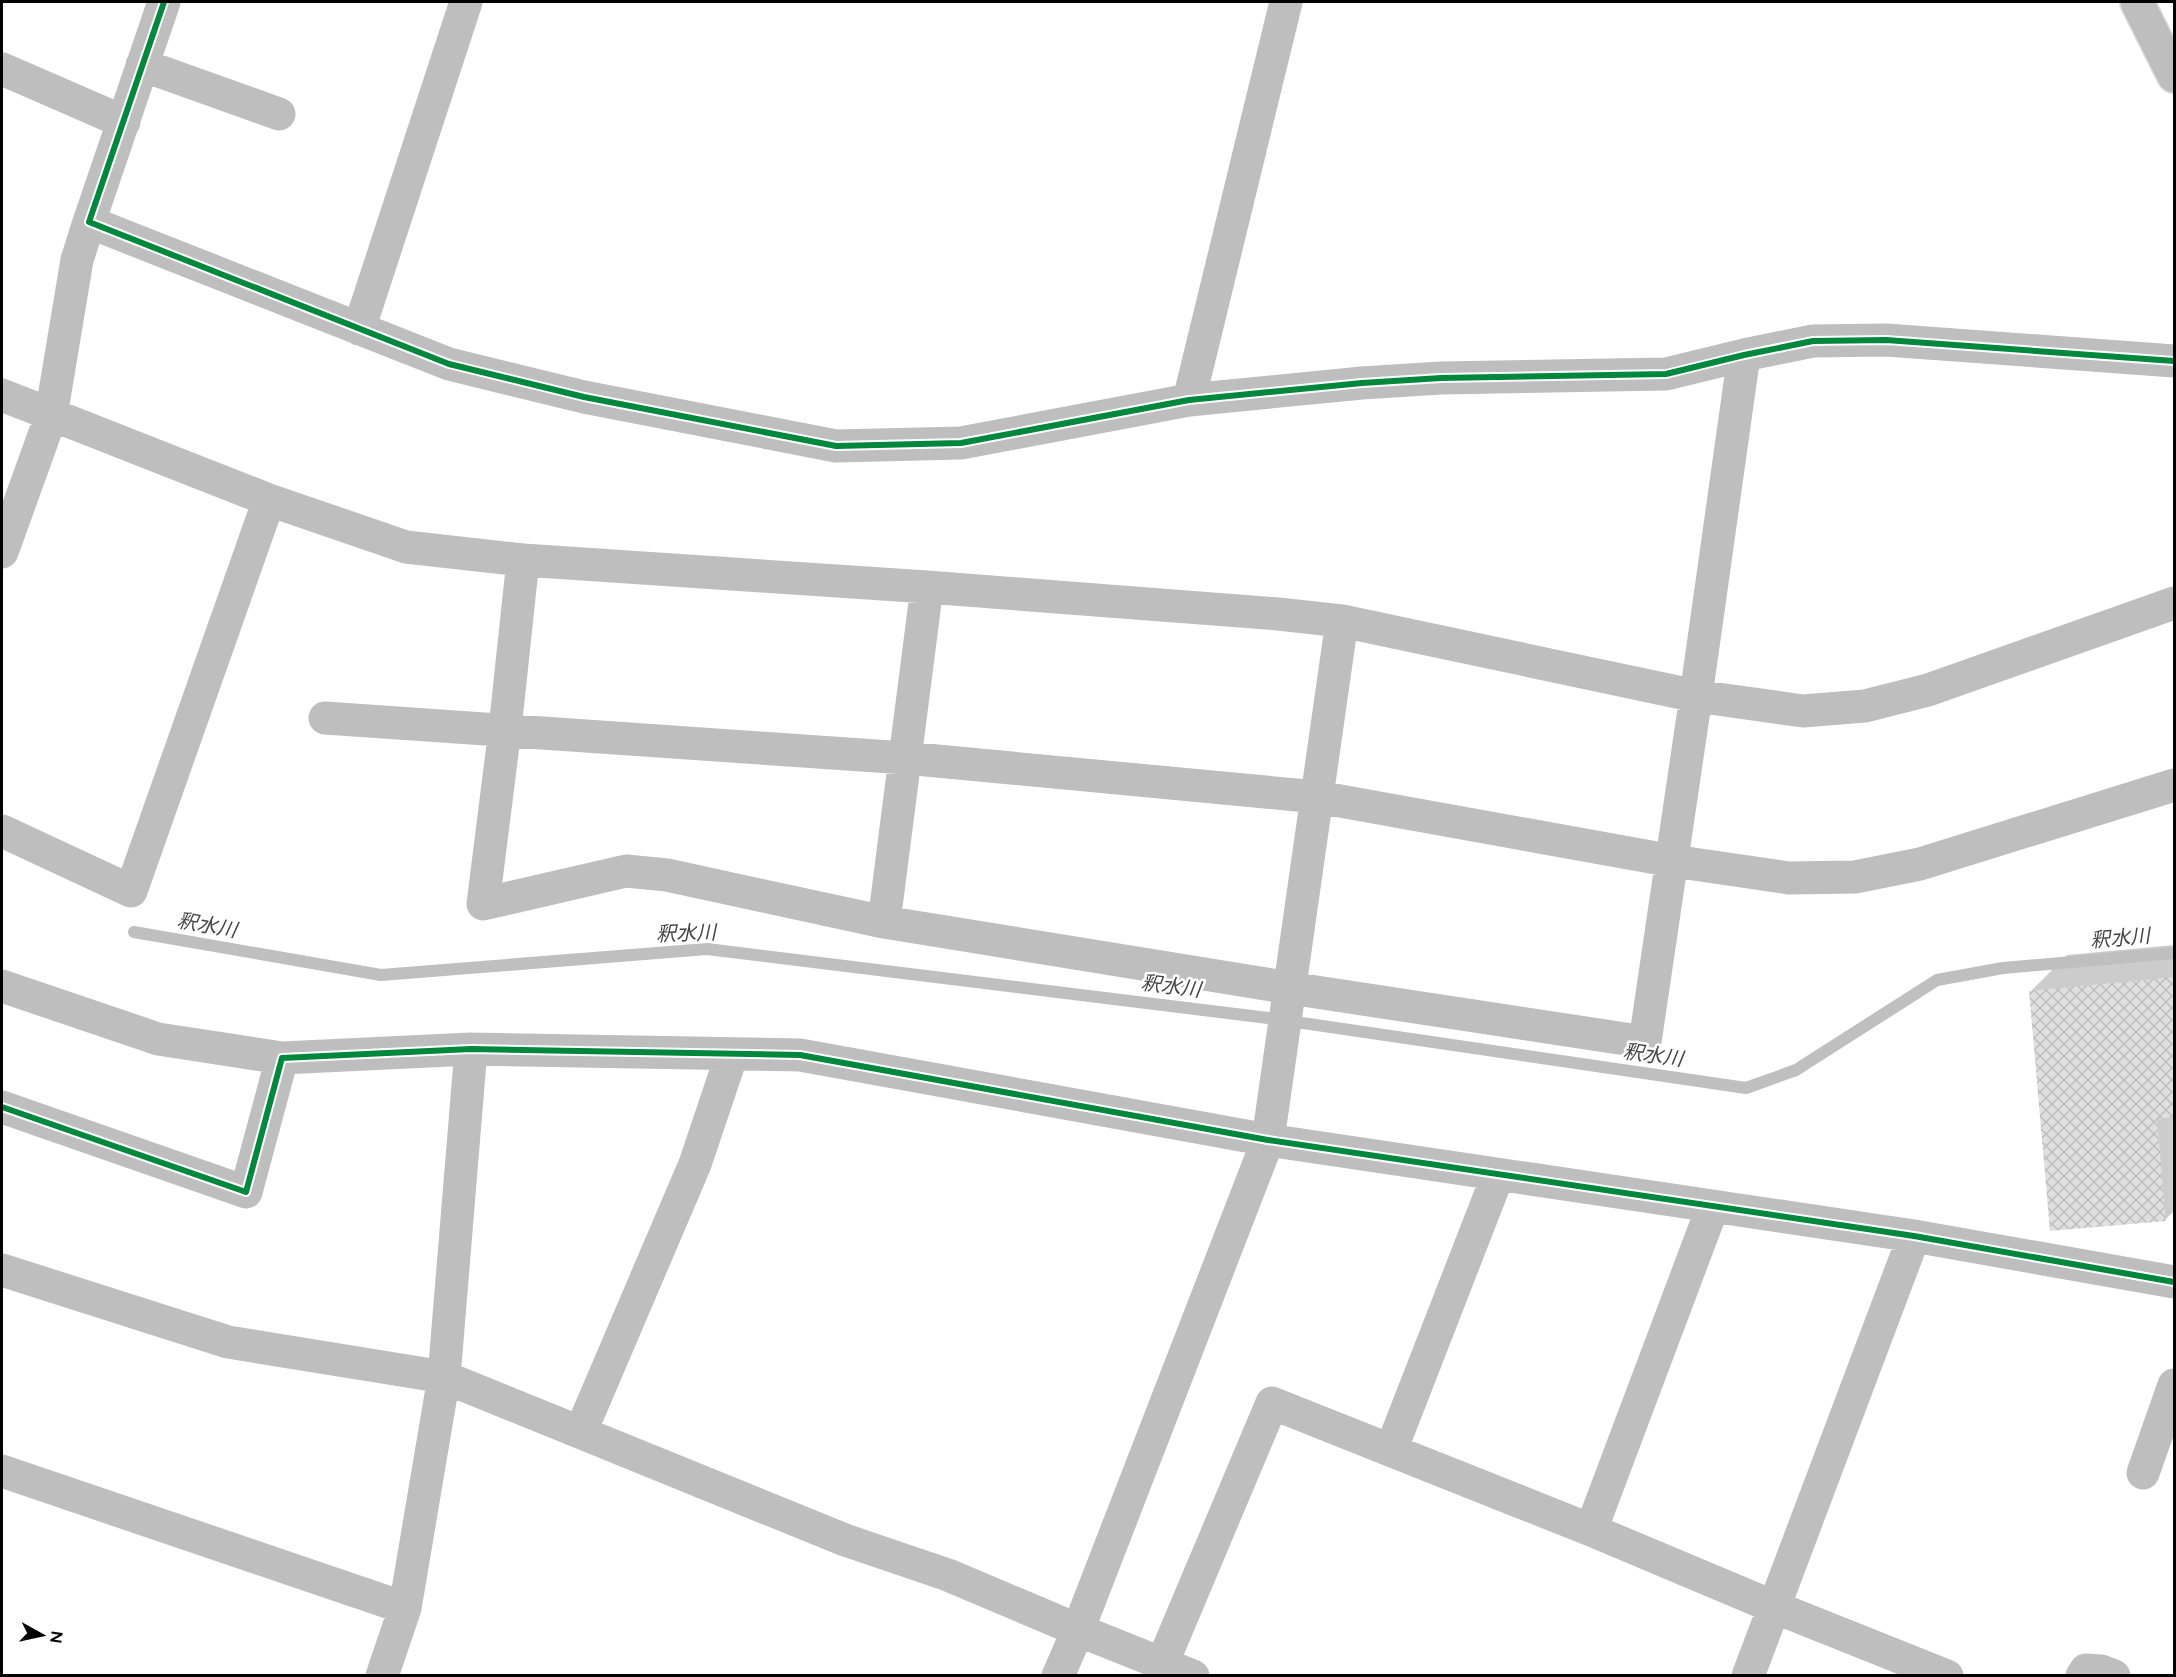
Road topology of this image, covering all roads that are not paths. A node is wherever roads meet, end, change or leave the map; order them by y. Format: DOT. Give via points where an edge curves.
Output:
graph roads {
  1 [pos="164,2"];
  2 [pos="466,2"];
  3 [pos="1286,2"];
  4 [pos="2137,2"];
  5 [pos="142,65"];
  6 [pos="2,69"];
  7 [pos="2175,76"];
  8 [pos="279,114"];
  9 [pos="124,122"];
  10 [pos="89,222"];
  11 [pos="359,329"];
  12 [pos="1744,355"];
  13 [pos="2175,362"];
  14 [pos="2,395"];
  15 [pos="1189,400"];
  16 [pos="51,416"];
  17 [pos="269,500"];
  18 [pos="2,552"];
  19 [pos="523,560"];
  20 [pos="927,587"];
  21 [pos="2175,603"];
  22 [pos="1342,621"];
  23 [pos="1696,696"];
  24 [pos="325,718"];
  25 [pos="506,729"];
  26 [pos="905,758"];
  27 [pos="2175,785"];
  28 [pos="1318,797"];
  29 [pos="2,831"];
  30 [pos="1672,861"];
  31 [pos="884,922"];
  32 [pos="2,986"];
  33 [pos="1290,988"];
  34 [pos="471,1049"];
  35 [pos="732,1054"];
  36 [pos="282,1058"];
  37 [pos="2,1107"];
  38 [pos="1268,1140"];
  39 [pos="1497,1174"];
  40 [pos="1713,1206"];
  41 [pos="1914,1236"];
  42 [pos="2,1270"];
  43 [pos="2175,1282"];
  44 [pos="444,1377"];
  45 [pos="2175,1386"];
  46 [pos="581,1431"];
  47 [pos="1390,1449"];
  48 [pos="2,1471"];
  49 [pos="2143,1473"];
  50 [pos="1591,1530"];
  51 [pos="1774,1607"];
  52 [pos="405,1608"];
  53 [pos="1078,1630"];
  54 [pos="1162,1664"];
  55 [pos="382,1676"];
  56 [pos="1058,1676"];
  57 [pos="1193,1676"];
  58 [pos="1748,1676"];
  59 [pos="1947,1676"];
  60 [pos="2082,1676"];
  61 [pos="2114,1676"];
  1 -- 5 [label="street"];
  2 -- 11 [label="street"];
  3 -- 15 [label="street"];
  4 -- 7 [label="street"];
  5 -- 8 [label="street"];
  5 -- 9 [label="street"];
  6 -- 9 [label="street"];
  9 -- 10 [label="street"];
  10 -- 11 [label="street"];
  10 -- 16 [label="street" via="77,260"];
  11 -- 15 [label="street" via="448,364 585,397 836,446 961,443"];
  12 -- 13 [label="street" via="1813,341 1886,340"];
  12 -- 15 [label="street" via="1666,374 1441,378"];
  12 -- 23 [label="street"];
  14 -- 16 [label="street"];
  16 -- 17 [label="street"];
  16 -- 18 [label="street"];
  17 -- 19 [label="street" via="406,547"];
  17 -- 29 [label="street" via="131,891"];
  19 -- 20 [label="street"];
  19 -- 25 [label="street"];
  20 -- 22 [label="street"];
  20 -- 26 [label="street"];
  21 -- 23 [label="street" via="1928,690 1865,706 1803,711"];
  22 -- 23 [label="street"];
  22 -- 28 [label="street"];
  23 -- 30 [label="street"];
  24 -- 25 [label="street"];
  25 -- 26 [label="street"];
  25 -- 31 [label="street" via="483,904 626,871 667,874"];
  26 -- 28 [label="street"];
  26 -- 31 [label="street"];
  27 -- 30 [label="street" via="1920,864 1855,877 1789,878"];
  28 -- 30 [label="street"];
  28 -- 33 [label="street"];
  30 -- 33 [label="street" via="1645,1042"];
  31 -- 33 [label="street"];
  32 -- 36 [label="street" via="158,1039"];
  33 -- 38 [label="street"];
  34 -- 35 [label="street"];
  34 -- 36 [label="street"];
  34 -- 44 [label="street"];
  35 -- 38 [label="street" via="800,1055"];
  35 -- 46 [label="street" via="695,1164"];
  36 -- 37 [label="street" via="246,1192"];
  38 -- 39 [label="street"];
  38 -- 53 [label="street"];
  39 -- 40 [label="street"];
  39 -- 47 [label="street"];
  40 -- 41 [label="street"];
  40 -- 50 [label="street"];
  41 -- 43 [label="street"];
  41 -- 51 [label="street"];
  42 -- 44 [label="street" via="228,1342"];
  44 -- 46 [label="street"];
  44 -- 52 [label="street"];
  45 -- 49 [label="street"];
  46 -- 53 [label="street" via="845,1540 948,1575"];
  47 -- 50 [label="street"];
  47 -- 54 [label="street" via="1272,1403"];
  48 -- 52 [label="street"];
  50 -- 51 [label="street"];
  51 -- 58 [label="street"];
  51 -- 59 [label="street"];
  52 -- 55 [label="street"];
  53 -- 54 [label="street"];
  53 -- 56 [label="street"];
  54 -- 57 [label="street"];
  60 -- 61 [label="street" via="2086,1670"];
}
